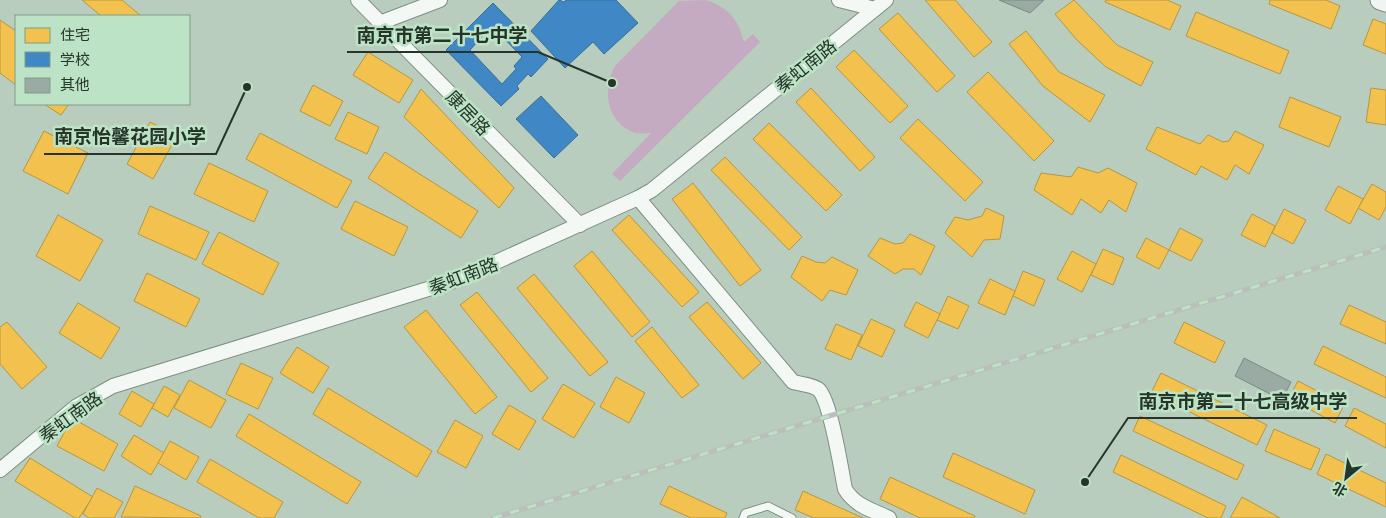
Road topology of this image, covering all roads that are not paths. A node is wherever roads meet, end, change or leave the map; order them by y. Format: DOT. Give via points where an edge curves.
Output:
graph roads {
  1 [pos="358,0"];
  2 [pos="440,0"];
  3 [pos="839,0"];
  4 [pos="1380,0"];
  5 [pos="1386,2"];
  6 [pos="881,4"];
  7 [pos="382,22"];
  8 [pos="638,198"];
  9 [pos="580,225"];
  10 [pos="0,470"];
  11 [pos="743,518"];
  12 [pos="792,518"];
  13 [pos="889,518"];
  1 -- 7 [label="street, 康居路"];
  2 -- 7 [label="street"];
  3 -- 6 [label="street"];
  4 -- 5 [label="main road"];
  6 -- 8 [label="street, 秦虹南路"];
  7 -- 9 [label="street, 康居路"];
  8 -- 9 [label="street, 秦虹南路"];
  8 -- 13 [label="street" via="793,382 818,388 829,416 846,489 857,504"];
  9 -- 10 [label="street, 秦虹南路" via="454,281 113,386 77,406"];
  11 -- 12 [label="lane" via="745,513 768,506"];
}
